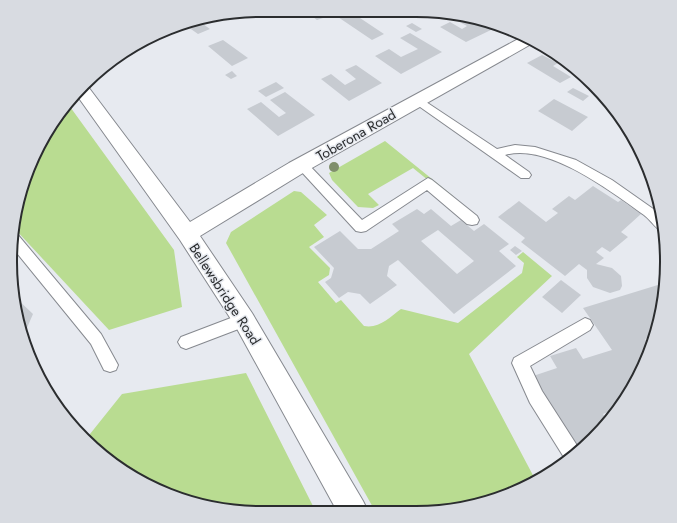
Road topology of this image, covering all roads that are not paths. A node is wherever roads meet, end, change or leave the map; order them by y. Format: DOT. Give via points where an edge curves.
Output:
graph roads {
  1 [pos="524,42"];
  2 [pos="84,94"];
  3 [pos="417,100"];
  4 [pos="495,154"];
  5 [pos="302,165"];
  6 [pos="524,175"];
  7 [pos="655,216"];
  8 [pos="472,220"];
  9 [pos="187,234"];
  10 [pos="18,245"];
  11 [pos="244,320"];
  12 [pos="586,325"];
  13 [pos="186,342"];
  14 [pos="110,364"];
  15 [pos="570,451"];
  16 [pos="350,506"];
  1 -- 3 [label="street, Toberona Road"];
  2 -- 9 [label="street, Bellewsbridge Road"];
  3 -- 4 [label="lane"];
  3 -- 5 [label="street, Toberona Road"];
  4 -- 6 [label="lane"];
  4 -- 7 [label="lane" via="514,149 542,152 580,167"];
  5 -- 8 [label="lane" via="361,227 428,183"];
  5 -- 9 [label="street, Toberona Road"];
  9 -- 11 [label="street, Bellewsbridge Road"];
  10 -- 14 [label="lane" via="96,339"];
  11 -- 13 [label="lane"];
  11 -- 16 [label="street, Bellewsbridge Road"];
  12 -- 15 [label="lane" via="520,363 536,397"];
}
